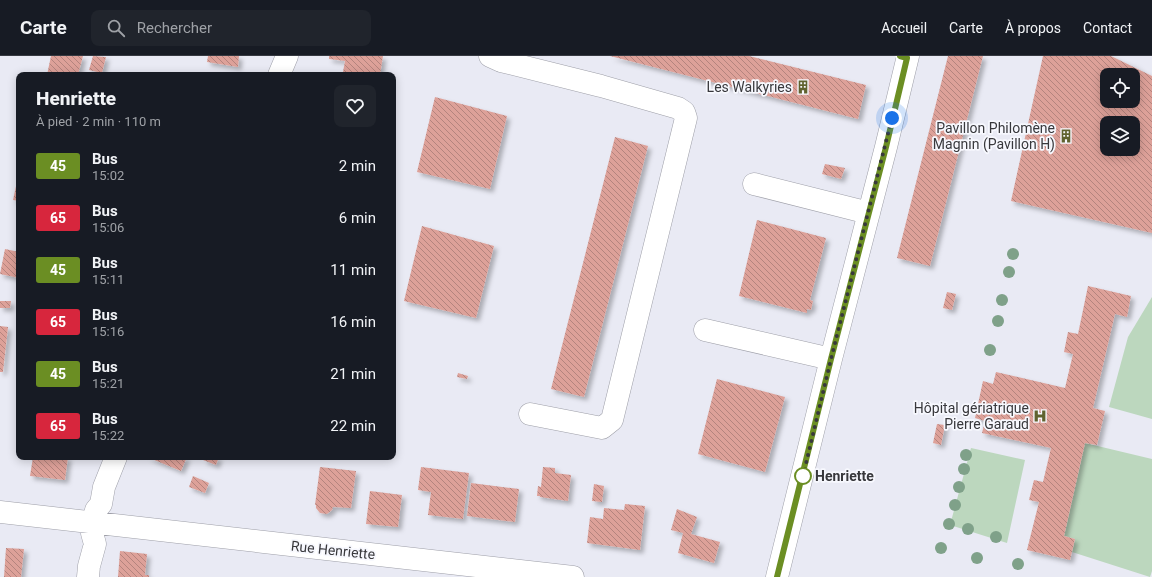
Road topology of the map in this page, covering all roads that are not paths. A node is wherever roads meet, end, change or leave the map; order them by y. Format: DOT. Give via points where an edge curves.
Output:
graph roads {
  1 [pos="287,56"];
  2 [pos="490,56"];
  3 [pos="905,57"];
  4 [pos="280,72"];
  5 [pos="754,184"];
  6 [pos="869,213"];
  7 [pos="705,330"];
  8 [pos="831,359"];
  9 [pos="530,414"];
  10 [pos="115,460"];
  11 [pos="0,512"];
  12 [pos="93,523"];
  13 [pos="88,577"];
  14 [pos="573,577"];
  15 [pos="778,577"];
  1 -- 4 [label="street"];
  2 -- 9 [label="street" via="678,108 684,112 686,118 612,420 602,428"];
  3 -- 6 [label="street"];
  5 -- 6 [label="street"];
  6 -- 8 [label="street"];
  7 -- 8 [label="street"];
  8 -- 15 [label="street"];
  10 -- 12 [label="street"];
  11 -- 12 [label="street, Rue Henriette"];
  12 -- 13 [label="street" via="95,544"];
  12 -- 14 [label="street, Rue Henriette"];
}
